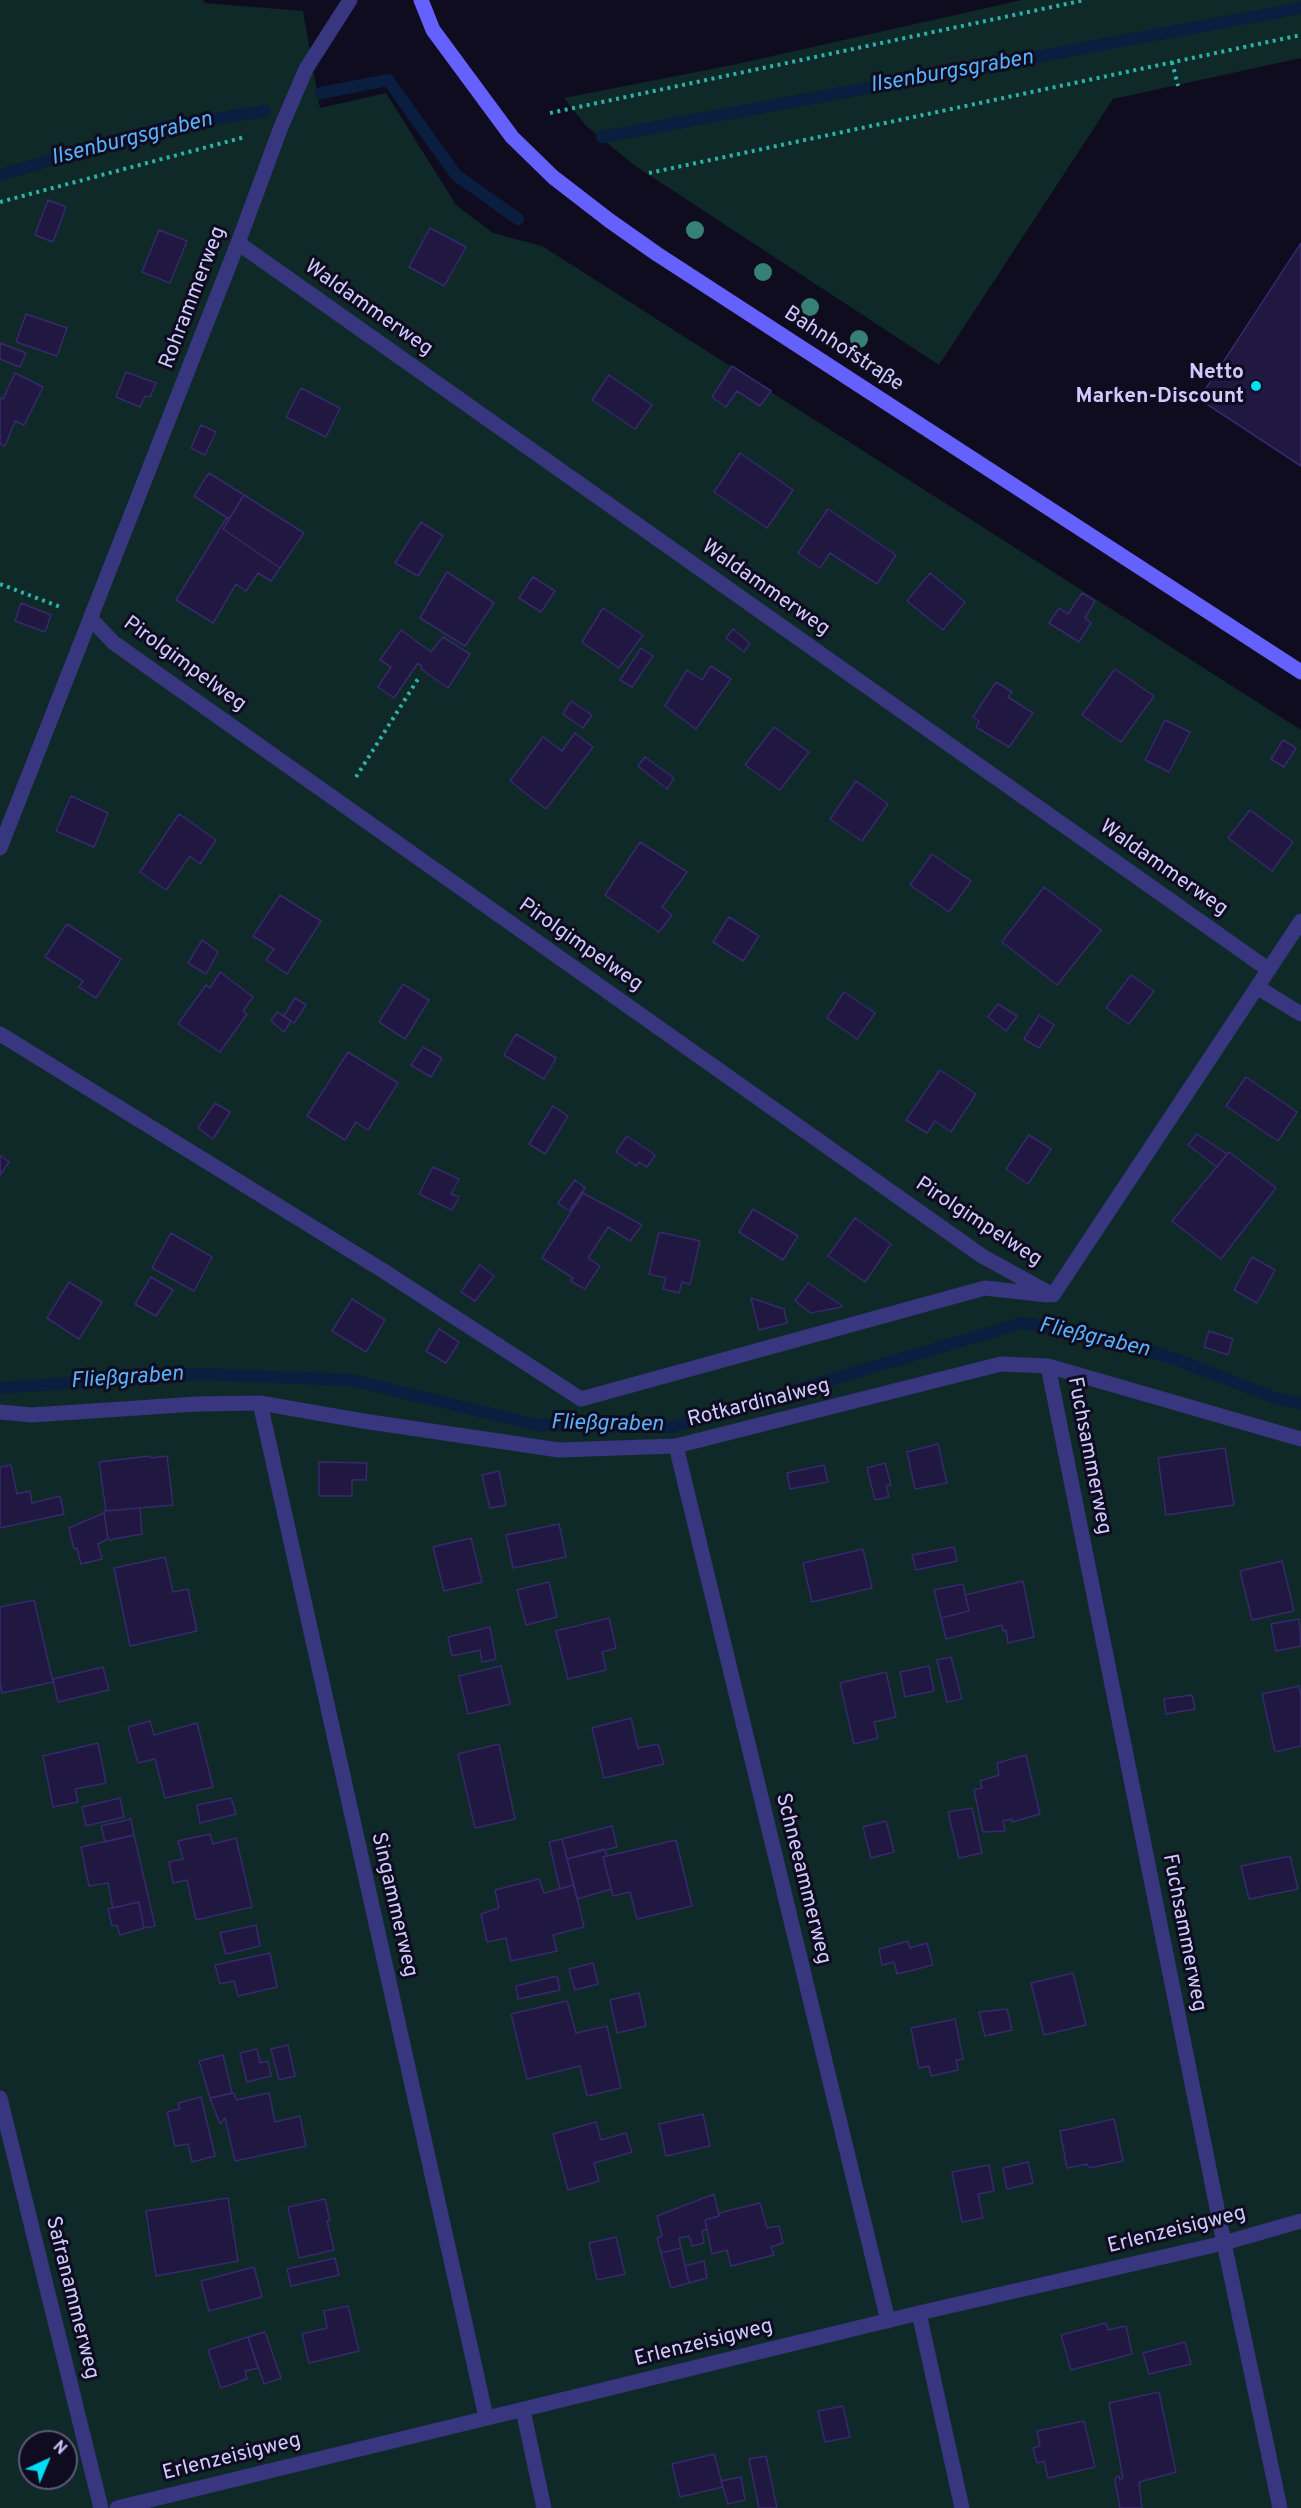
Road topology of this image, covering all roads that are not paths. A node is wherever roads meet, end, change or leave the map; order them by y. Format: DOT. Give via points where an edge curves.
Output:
graph roads {
  1 [pos="350,0"];
  2 [pos="421,0"];
  3 [pos="238,243"];
  4 [pos="91,619"];
  5 [pos="1301,672"];
  6 [pos="0,848"];
  7 [pos="1301,921"];
  8 [pos="1269,970"];
  9 [pos="1257,987"];
  10 [pos="1301,1014"];
  11 [pos="0,1034"];
  12 [pos="1053,1295"];
  13 [pos="1048,1366"];
  14 [pos="260,1402"];
  15 [pos="0,1412"];
  16 [pos="1301,1439"];
  17 [pos="676,1446"];
  18 [pos="0,2098"];
  19 [pos="1301,2221"];
  20 [pos="1224,2243"];
  21 [pos="919,2313"];
  22 [pos="888,2321"];
  23 [pos="523,2410"];
  24 [pos="486,2417"];
  25 [pos="101,2508"];
  26 [pos="117,2508"];
  27 [pos="544,2508"];
  28 [pos="962,2508"];
  29 [pos="1280,2508"];
  1 -- 3 [label="lane, Rohrammerweg" via="306,69"];
  2 -- 5 [label="main road, Bahnhofstraße" via="433,30 512,137 554,177 610,221"];
  3 -- 4 [label="lane, Rohrammerweg"];
  3 -- 8 [label="lane, Waldammerweg"];
  4 -- 6 [label="lane, Rohrammerweg"];
  4 -- 12 [label="lane, Pirolgimpelweg" via="114,643 982,1256"];
  7 -- 8 [label="lane, Pirolgimpelweg"];
  8 -- 9 [label="lane, Pirolgimpelweg"];
  9 -- 10 [label="lane"];
  9 -- 12 [label="lane, Pirolgimpelweg"];
  11 -- 12 [label="lane, Pirolgimpelweg" via="382,1270 581,1399 985,1288"];
  13 -- 16 [label="lane, Rotkardinalweg"];
  13 -- 17 [label="lane, Rotkardinalweg" via="1001,1364"];
  13 -- 20 [label="lane, Fuchsammerweg"];
  14 -- 15 [label="lane, Rotkardinalweg" via="32,1414"];
  14 -- 17 [label="lane, Rotkardinalweg" via="559,1450"];
  14 -- 24 [label="lane, Singammerweg"];
  17 -- 22 [label="lane, Schneeammerweg"];
  18 -- 25 [label="lane, Safranammerweg"];
  19 -- 20 [label="lane, Erlenzeisigweg"];
  20 -- 21 [label="lane, Erlenzeisigweg"];
  20 -- 29 [label="lane, Fuchsammerweg"];
  21 -- 22 [label="lane, Erlenzeisigweg"];
  21 -- 28 [label="lane"];
  22 -- 23 [label="lane, Erlenzeisigweg"];
  23 -- 24 [label="lane, Erlenzeisigweg"];
  23 -- 27 [label="lane"];
  24 -- 26 [label="lane, Erlenzeisigweg"];
}
